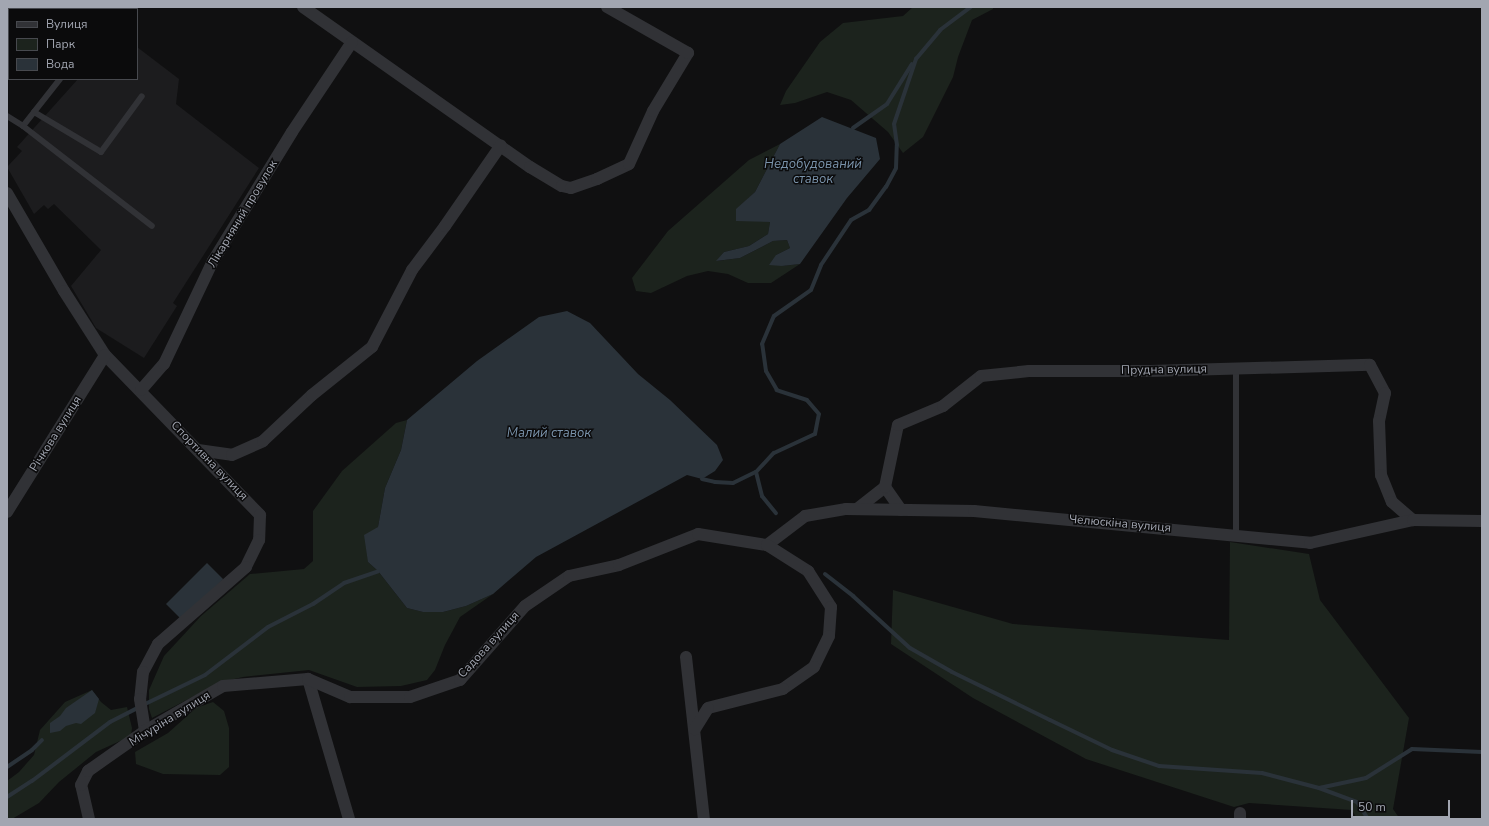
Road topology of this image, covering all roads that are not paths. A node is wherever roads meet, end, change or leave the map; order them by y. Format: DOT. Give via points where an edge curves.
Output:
graph roads {
  1 [pos="303,7"];
  2 [pos="607,7"];
  3 [pos="352,42"];
  4 [pos="59,80"];
  5 [pos="142,96"];
  6 [pos="34,112"];
  7 [pos="7,116"];
  8 [pos="23,126"];
  9 [pos="501,145"];
  10 [pos="7,193"];
  11 [pos="152,226"];
  12 [pos="105,355"];
  13 [pos="1236,369"];
  14 [pos="141,390"];
  15 [pos="198,450"];
  16 [pos="885,487"];
  17 [pos="857,510"];
  18 [pos="901,510"];
  19 [pos="7,512"];
  20 [pos="1414,520"];
  21 [pos="1482,521"];
  22 [pos="1236,536"];
  23 [pos="767,545"];
  24 [pos="686,657"];
  25 [pos="308,678"];
  26 [pos="695,729"];
  27 [pos="145,731"];
  28 [pos="89,819"];
  29 [pos="349,819"];
  30 [pos="704,819"];
  1 -- 3 [label="street"];
  2 -- 9 [label="street" via="688,53 653,111 629,164 571,188 562,186 530,167"];
  3 -- 9 [label="street"];
  3 -- 14 [label="street, Лікарняний провулок" via="292,132 213,262 164,364"];
  4 -- 6 [label="lane"];
  5 -- 6 [label="lane" via="101,152"];
  6 -- 8 [label="lane"];
  7 -- 8 [label="lane"];
  8 -- 11 [label="lane"];
  9 -- 15 [label="street" via="412,270 372,347 312,395 263,441 232,455"];
  10 -- 12 [label="street, Спортивна вулиця"];
  12 -- 14 [label="street, Спортивна вулиця"];
  12 -- 19 [label="street, Річкова вулиця"];
  13 -- 16 [label="street, Прудна вулиця" via="1029,371 981,376 943,406 898,425"];
  13 -- 20 [label="street, Прудна вулиця" via="1370,365 1385,392 1379,421 1380,475 1392,502"];
  13 -- 22 [label="lane"];
  14 -- 15 [label="street, Спортивна вулиця"];
  15 -- 27 [label="street, Спортивна вулиця" via="260,515 259,540 246,567 158,644 144,672 140,699"];
  16 -- 17 [label="street"];
  16 -- 18 [label="street"];
  17 -- 18 [label="street, Челюскіна вулиця"];
  17 -- 23 [label="street, Челюскіна вулиця" via="805,516"];
  18 -- 22 [label="street, Челюскіна вулиця" via="974,511"];
  20 -- 21 [label="street, Челюскіна вулиця"];
  20 -- 22 [label="street, Челюскіна вулиця" via="1310,543"];
  23 -- 25 [label="street, Садова вулиця" via="698,534 619,565 569,576 525,606 460,680 410,697 350,696"];
  23 -- 26 [label="street" via="808,571 831,607 829,636 814,667 783,689 708,708"];
  24 -- 26 [label="street"];
  25 -- 27 [label="street, Мічуріна вулиця" via="223,686"];
  25 -- 29 [label="street"];
  26 -- 30 [label="street"];
  27 -- 28 [label="street, Мічуріна вулиця" via="88,771 81,785"];
}
